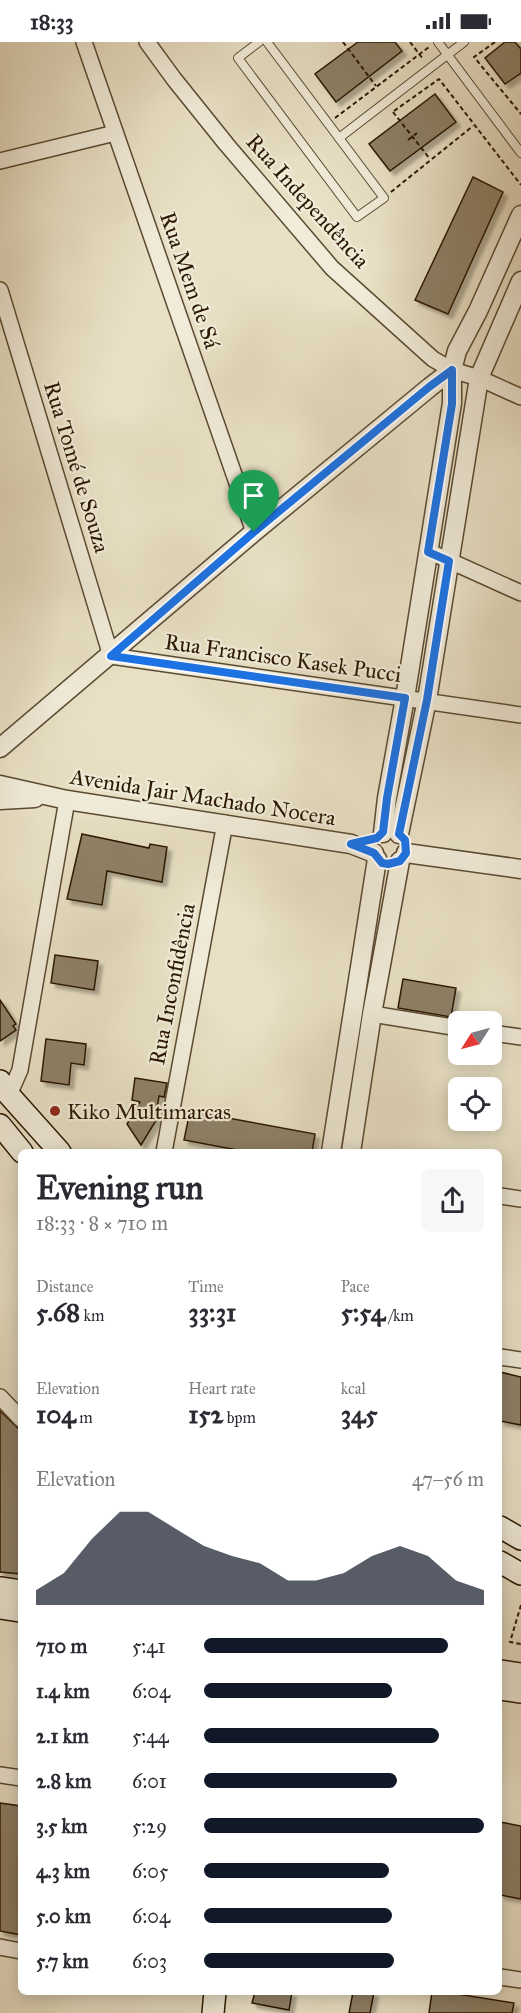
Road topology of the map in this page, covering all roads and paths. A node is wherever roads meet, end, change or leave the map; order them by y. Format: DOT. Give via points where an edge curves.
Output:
graph roads {
  1 [pos="84,42"];
  2 [pos="147,42"];
  3 [pos="259,42"];
  4 [pos="267,42"];
  5 [pos="343,42"];
  6 [pos="410,42"];
  7 [pos="437,42"];
  8 [pos="464,42"];
  9 [pos="495,42"];
  10 [pos="420,54"];
  11 [pos="448,54"];
  12 [pos="376,86"];
  13 [pos="521,114"];
  14 [pos="328,123"];
  15 [pos="474,126"];
  16 [pos="115,133"];
  17 [pos="417,133"];
  18 [pos="412,137"];
  19 [pos="339,138"];
  20 [pos="408,140"];
  21 [pos="521,153"];
  22 [pos="430,159"];
  23 [pos="0,161"];
  24 [pos="521,185"];
  25 [pos="384,198"];
  26 [pos="521,215"];
  27 [pos="521,281"];
  28 [pos="0,290"];
  29 [pos="452,370"];
  30 [pos="479,378"];
  31 [pos="521,397"];
  32 [pos="254,532"];
  33 [pos="428,552"];
  34 [pos="449,561"];
  35 [pos="521,592"];
  36 [pos="111,656"];
  37 [pos="405,698"];
  38 [pos="427,700"];
  39 [pos="521,715"];
  40 [pos="0,748"];
  41 [pos="0,785"];
  42 [pos="58,799"];
  43 [pos="0,800"];
  44 [pos="225,823"];
  45 [pos="382,843"];
  46 [pos="403,857"];
  47 [pos="521,869"];
  48 [pos="372,1014"];
  49 [pos="448,1026"];
  50 [pos="502,1034"];
  51 [pos="521,1037"];
  52 [pos="5,1088"];
  53 [pos="0,1125"];
  54 [pos="20,1149"];
  55 [pos="57,1149"];
  56 [pos="165,1149"];
  57 [pos="331,1149"];
  58 [pos="351,1149"];
  59 [pos="502,1196"];
  60 [pos="521,1199"];
  61 [pos="502,1357"];
  62 [pos="521,1360"];
  63 [pos="0,1397"];
  64 [pos="18,1416"];
  65 [pos="502,1528"];
  66 [pos="521,1539"];
  67 [pos="502,1563"];
  68 [pos="521,1574"];
  69 [pos="0,1588"];
  70 [pos="18,1591"];
  71 [pos="521,1605"];
  72 [pos="0,1608"];
  73 [pos="18,1611"];
  74 [pos="521,1644"];
  75 [pos="502,1671"];
  76 [pos="521,1674"];
  77 [pos="502,1689"];
  78 [pos="521,1692"];
  79 [pos="0,1775"];
  80 [pos="18,1778"];
  81 [pos="0,1947"];
  82 [pos="18,1950"];
  83 [pos="502,1977"];
  84 [pos="521,1980"];
  85 [pos="215,1995"];
  86 [pos="213,2013"];
  1 -- 16 [label="street, Rua Mem de Sá"];
  2 -- 29 [label="street, Rua Independência" via="227,145 332,268 433,359"];
  3 -- 25 [label="lane" via="238,58 357,218"];
  4 -- 14 [label="lane"];
  5 -- 12 [label="path"];
  6 -- 10 [label="path"];
  7 -- 10 [label="path"];
  7 -- 11 [label="lane"];
  8 -- 11 [label="lane"];
  9 -- 13 [label="path" via="474,57"];
  10 -- 12 [label="path"];
  11 -- 19 [label="lane"];
  11 -- 21 [label="lane"];
  12 -- 14 [label="path"];
  14 -- 19 [label="lane"];
  15 -- 18 [label="path" via="439,79 393,112"];
  15 -- 22 [label="path"];
  15 -- 24 [label="path"];
  16 -- 23 [label="street"];
  16 -- 32 [label="street, Rua Mem de Sá"];
  17 -- 18 [label="path"];
  18 -- 20 [label="path"];
  18 -- 22 [label="path"];
  19 -- 25 [label="lane"];
  22 -- 25 [label="path"];
  26 -- 29 [label="street" via="457,351"];
  27 -- 30 [label="street"];
  28 -- 36 [label="street, Rua Tomé de Souza"];
  29 -- 30 [label="street, Rua Independência"];
  29 -- 32 [label="street"];
  29 -- 33 [label="street" via="452,404"];
  30 -- 31 [label="street, Rua Independência"];
  30 -- 34 [label="street"];
  32 -- 36 [label="street"];
  33 -- 34 [label="street"];
  33 -- 37 [label="street"];
  34 -- 35 [label="street"];
  34 -- 38 [label="street"];
  36 -- 37 [label="street, Rua Francisco Kasek Pucci"];
  36 -- 40 [label="street"];
  37 -- 38 [label="street, Rua Francisco Kasek Pucci"];
  37 -- 45 [label="street"];
  38 -- 39 [label="street, Rua Francisco Kasek Pucci"];
  38 -- 45 [label="street"];
  41 -- 42 [label="street, Avenida Jair Machado Nocera"];
  42 -- 43 [label="street, Avenida Jair Machado Nocera"];
  42 -- 44 [label="street, Avenida Jair Machado Nocera"];
  42 -- 52 [label="street" via="20,1070"];
  44 -- 45 [label="street, Avenida Jair Machado Nocera" via="351,844"];
  44 -- 56 [label="street, Rua Inconfidência"];
  45 -- 46 [label="street, Avenida Jair Machado Nocera" via="388,864"];
  45 -- 46 [label="street" via="405,840"];
  45 -- 57 [label="street"];
  46 -- 47 [label="street"];
  46 -- 48 [label="street"];
  48 -- 49 [label="street"];
  48 -- 58 [label="street"];
  50 -- 51 [label="street"];
  52 -- 55 [label="main road"];
  53 -- 54 [label="main road"];
  59 -- 60 [label="street"];
  61 -- 62 [label="street"];
  63 -- 64 [label="street"];
  65 -- 66 [label="main road"];
  67 -- 68 [label="main road"];
  69 -- 70 [label="main road"];
  71 -- 74 [label="path" via="510,1642"];
  72 -- 73 [label="main road"];
  75 -- 76 [label="main road"];
  77 -- 78 [label="main road"];
  79 -- 80 [label="street"];
  81 -- 82 [label="street"];
  83 -- 84 [label="street"];
  85 -- 86 [label="main road"];
}
